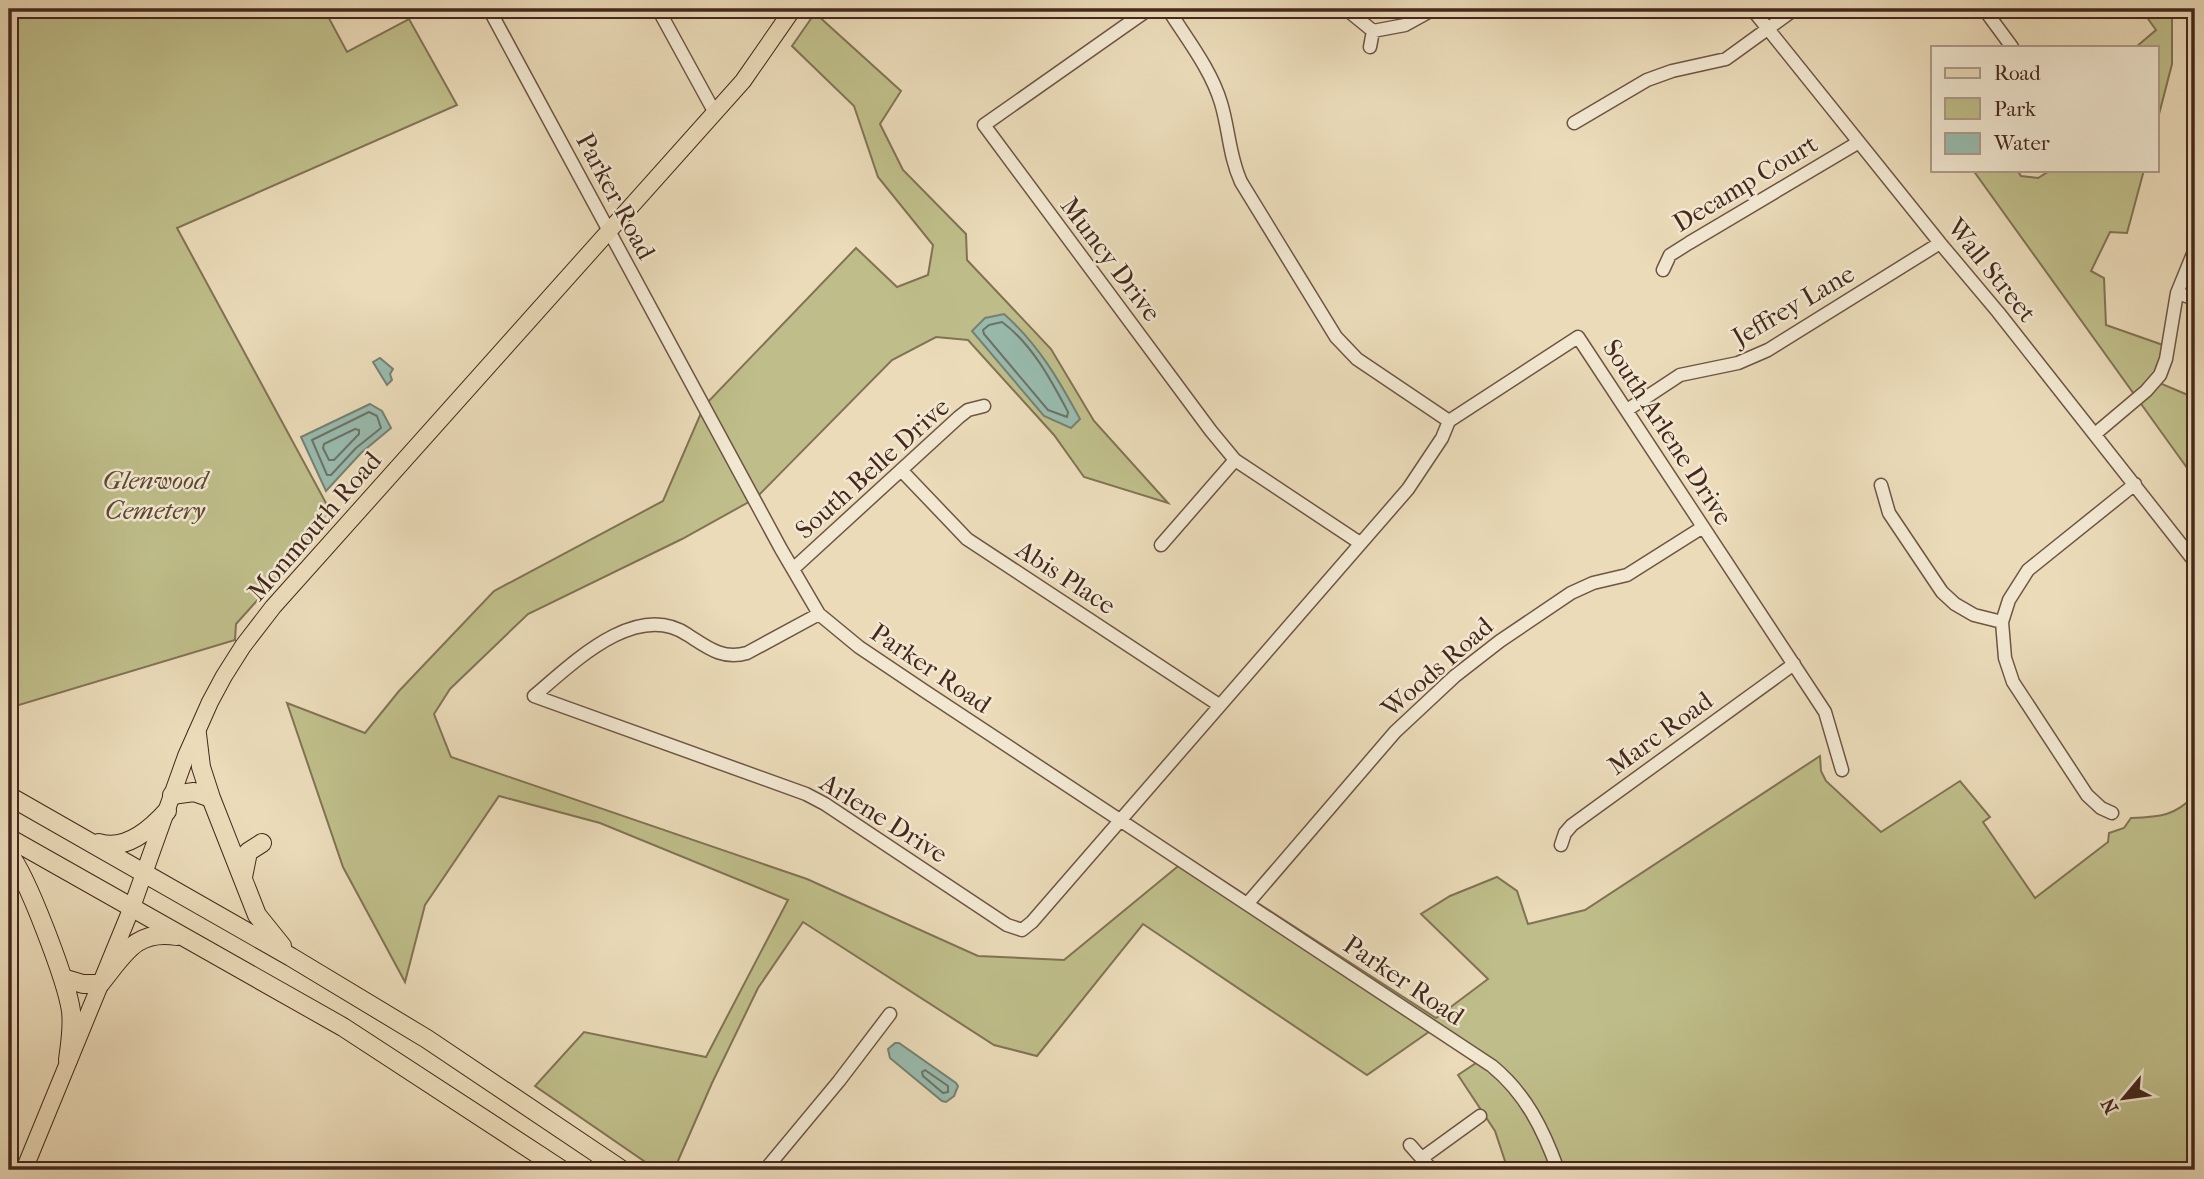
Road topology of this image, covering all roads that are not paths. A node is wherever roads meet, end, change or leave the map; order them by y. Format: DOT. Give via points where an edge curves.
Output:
graph roads {
  1 [pos="489,9"];
  2 [pos="658,9"];
  3 [pos="793,9"];
  4 [pos="1149,9"];
  5 [pos="1168,9"];
  6 [pos="1346,9"];
  7 [pos="1434,9"];
  8 [pos="1752,9"];
  9 [pos="1795,9"];
  10 [pos="1984,9"];
  11 [pos="1770,28"];
  12 [pos="1373,32"];
  13 [pos="2011,46"];
  14 [pos="1370,47"];
  15 [pos="715,113"];
  16 [pos="1574,123"];
  17 [pos="1859,142"];
  18 [pos="609,231"];
  19 [pos="1940,243"];
  20 [pos="2195,249"];
  21 [pos="1663,270"];
  22 [pos="2177,293"];
  23 [pos="2195,299"];
  24 [pos="984,406"];
  25 [pos="1627,410"];
  26 [pos="1449,421"];
  27 [pos="2095,434"];
  28 [pos="1235,460"];
  29 [pos="902,471"];
  30 [pos="2134,484"];
  31 [pos="1881,485"];
  32 [pos="1703,527"];
  33 [pos="1360,542"];
  34 [pos="1160,545"];
  35 [pos="2195,562"];
  36 [pos="793,569"];
  37 [pos="818,614"];
  38 [pos="2002,622"];
  39 [pos="1794,664"];
  40 [pos="1219,705"];
  41 [pos="197,734"];
  42 [pos="1842,770"];
  43 [pos="9,796"];
  44 [pos="211,798"];
  45 [pos="169,803"];
  46 [pos="2112,813"];
  47 [pos="1119,819"];
  48 [pos="9,838"];
  49 [pos="85,838"];
  50 [pos="262,843"];
  51 [pos="1561,845"];
  52 [pos="9,854"];
  53 [pos="145,873"];
  54 [pos="242,880"];
  55 [pos="1248,903"];
  56 [pos="132,907"];
  57 [pos="184,937"];
  58 [pos="292,957"];
  59 [pos="63,978"];
  60 [pos="100,984"];
  61 [pos="890,1014"];
  62 [pos="68,1060"];
  63 [pos="1480,1116"];
  64 [pos="1410,1145"];
  65 [pos="1422,1158"];
  66 [pos="24,1170"];
  67 [pos="562,1170"];
  68 [pos="622,1170"];
  69 [pos="765,1170"];
  70 [pos="1432,1170"];
  71 [pos="1558,1170"];
  1 -- 18 [label="street, Parker Road"];
  2 -- 15 [label="street"];
  3 -- 15 [label="main road, Monmouth Road" via="759,61"];
  4 -- 28 [label="street, Muncy Drive" via="977,124"];
  5 -- 26 [label="street" via="1217,91 1241,182 1336,337 1357,359"];
  6 -- 12 [label="street"];
  7 -- 12 [label="street" via="1405,25"];
  8 -- 11 [label="street, Wall Street"];
  9 -- 11 [label="street"];
  10 -- 13 [label="street"];
  11 -- 16 [label="street" via="1726,59 1647,80"];
  11 -- 17 [label="street, Wall Street"];
  12 -- 14 [label="street"];
  15 -- 18 [label="main road, Monmouth Road"];
  17 -- 19 [label="street, Wall Street"];
  17 -- 21 [label="street, Decamp Court" via="1689,243 1666,260"];
  18 -- 36 [label="street, Parker Road"];
  18 -- 41 [label="main road, Monmouth Road" via="273,607 224,676"];
  19 -- 25 [label="street, Jeffrey Lane" via="1768,350 1731,365 1680,375"];
  19 -- 27 [label="street, Wall Street"];
  20 -- 22 [label="street"];
  22 -- 23 [label="street"];
  22 -- 27 [label="street" via="2160,375"];
  24 -- 29 [label="street, South Belle Drive" via="959,416"];
  25 -- 26 [label="street, South Arlene Drive" via="1579,331"];
  25 -- 32 [label="street, South Arlene Drive"];
  26 -- 33 [label="street, South Arlene Drive" via="1408,488"];
  27 -- 30 [label="street, Wall Street"];
  28 -- 33 [label="street, Muncy Drive"];
  28 -- 34 [label="street"];
  29 -- 36 [label="street, South Belle Drive"];
  29 -- 40 [label="street, Abis Place" via="975,545"];
  30 -- 35 [label="street, Wall Street"];
  30 -- 38 [label="street" via="2028,570 2009,600"];
  31 -- 38 [label="street" via="1889,513 1942,592 1974,615"];
  32 -- 39 [label="street, South Arlene Drive"];
  32 -- 55 [label="street, Woods Road" via="1628,575 1571,593 1455,676 1395,732"];
  33 -- 40 [label="street, South Arlene Drive"];
  36 -- 37 [label="street, Parker Road"];
  37 -- 47 [label="street, Parker Road" via="859,647"];
  37 -- 47 [label="street, Arlene Drive" via="735,656 715,652 676,629 635,627 597,645 534,696 806,794 1017,930 1032,922"];
  38 -- 46 [label="street" via="2005,658 2013,682 2087,796"];
  39 -- 42 [label="street, South Arlene Drive" via="1828,717"];
  39 -- 51 [label="street, Marc Road" via="1572,825"];
  40 -- 47 [label="street, South Arlene Drive"];
  41 -- 44 [label="highway"];
  41 -- 45 [label="main road, Monmouth Road"];
  43 -- 49 [label="highway"];
  44 -- 45 [label="highway" via="194,792"];
  44 -- 54 [label="highway"];
  45 -- 49 [label="highway" via="156,822 127,843 113,845"];
  45 -- 53 [label="main road, Monmouth Road"];
  47 -- 55 [label="street, Parker Road"];
  48 -- 56 [label="highway"];
  49 -- 53 [label="highway"];
  50 -- 54 [label="highway" via="248,852"];
  52 -- 59 [label="highway"];
  53 -- 56 [label="main road, Monmouth Road"];
  53 -- 58 [label="highway"];
  54 -- 58 [label="highway" via="257,915"];
  55 -- 71 [label="street, Parker Road" via="1501,1073 1530,1106"];
  56 -- 57 [label="highway"];
  56 -- 60 [label="main road, Monmouth Road"];
  57 -- 60 [label="highway" via="157,934 139,940"];
  57 -- 67 [label="highway" via="343,1027"];
  58 -- 68 [label="highway" via="471,1068"];
  59 -- 60 [label="highway"];
  59 -- 62 [label="highway" via="72,1019"];
  60 -- 62 [label="main road, Monmouth Road"];
  61 -- 69 [label="street"];
  62 -- 66 [label="main road, Monmouth Road"];
  63 -- 65 [label="street"];
  64 -- 65 [label="street"];
  65 -- 70 [label="street"];
}
